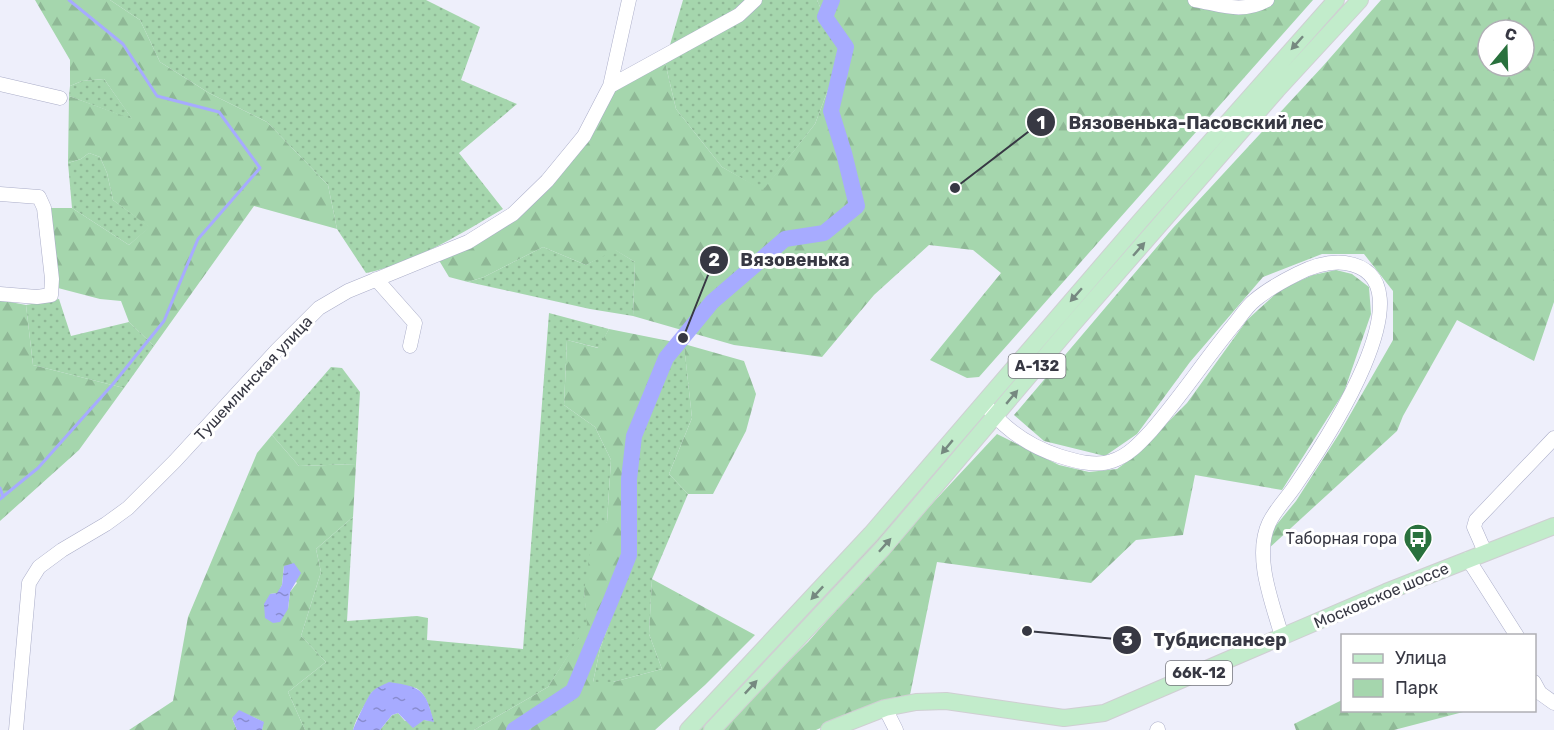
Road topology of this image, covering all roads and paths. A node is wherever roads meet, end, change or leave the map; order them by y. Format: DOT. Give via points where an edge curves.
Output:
graph roads {
  1 [pos="629,0"];
  2 [pos="755,0"];
  3 [pos="1195,0"];
  4 [pos="1267,0"];
  5 [pos="1336,0"];
  6 [pos="1360,0"];
  7 [pos="0,84"];
  8 [pos="610,86"];
  9 [pos="60,98"];
  10 [pos="0,194"];
  11 [pos="376,279"];
  12 [pos="0,294"];
  13 [pos="410,346"];
  14 [pos="984,402"];
  15 [pos="995,416"];
  16 [pos="1554,438"];
  17 [pos="1554,526"];
  18 [pos="1485,552"];
  19 [pos="1468,559"];
  20 [pos="1516,634"];
  21 [pos="1282,637"];
  22 [pos="1536,686"];
  23 [pos="1554,703"];
  24 [pos="885,708"];
  25 [pos="16,730"];
  26 [pos="688,730"];
  27 [pos="712,730"];
  28 [pos="829,730"];
  29 [pos="896,730"];
  1 -- 8 [label="street, Тушемлинская улица"];
  2 -- 8 [label="street" via="739,15"];
  3 -- 4 [label="street" via="1244,9"];
  5 -- 14 [label="main road, А-132, one-way"];
  15 -- 6 [label="main road, А-132, one-way"];
  7 -- 9 [label="street"];
  8 -- 11 [label="street, Тушемлинская улица" via="584,136 513,214 468,242"];
  10 -- 12 [label="street" via="39,197 44,208 52,279 51,295"];
  11 -- 13 [label="street" via="415,323"];
  11 -- 25 [label="street, Тушемлинская улица" via="319,308 128,508 39,567 29,583"];
  14 -- 15 [label="street"];
  14 -- 26 [label="main road, А-132, one-way" via="871,534"];
  15 -- 21 [label="street" via="1043,451 1085,463 1110,462 1126,455 1172,408 1253,301 1281,282 1325,264 1346,263 1365,270 1382,301 1367,358 1348,400 1269,523 1264,549 1265,580"];
  27 -- 15 [label="main road, А-132, one-way" via="883,548"];
  16 -- 18 [label="street" via="1476,520 1474,527"];
  17 -- 18 [label="main road, Московское шоссе / 66К-12"];
  18 -- 19 [label="main road, Московское шоссе / 66К-12"];
  19 -- 20 [label="street"];
  19 -- 21 [label="main road, Московское шоссе / 66К-12"];
  21 -- 24 [label="main road, Московское шоссе / 66К-12" via="1104,713 1064,718 946,701"];
  22 -- 23 [label="street"];
  24 -- 28 [label="main road, Московское шоссе / 66К-12"];
  24 -- 29 [label="street"];
}
